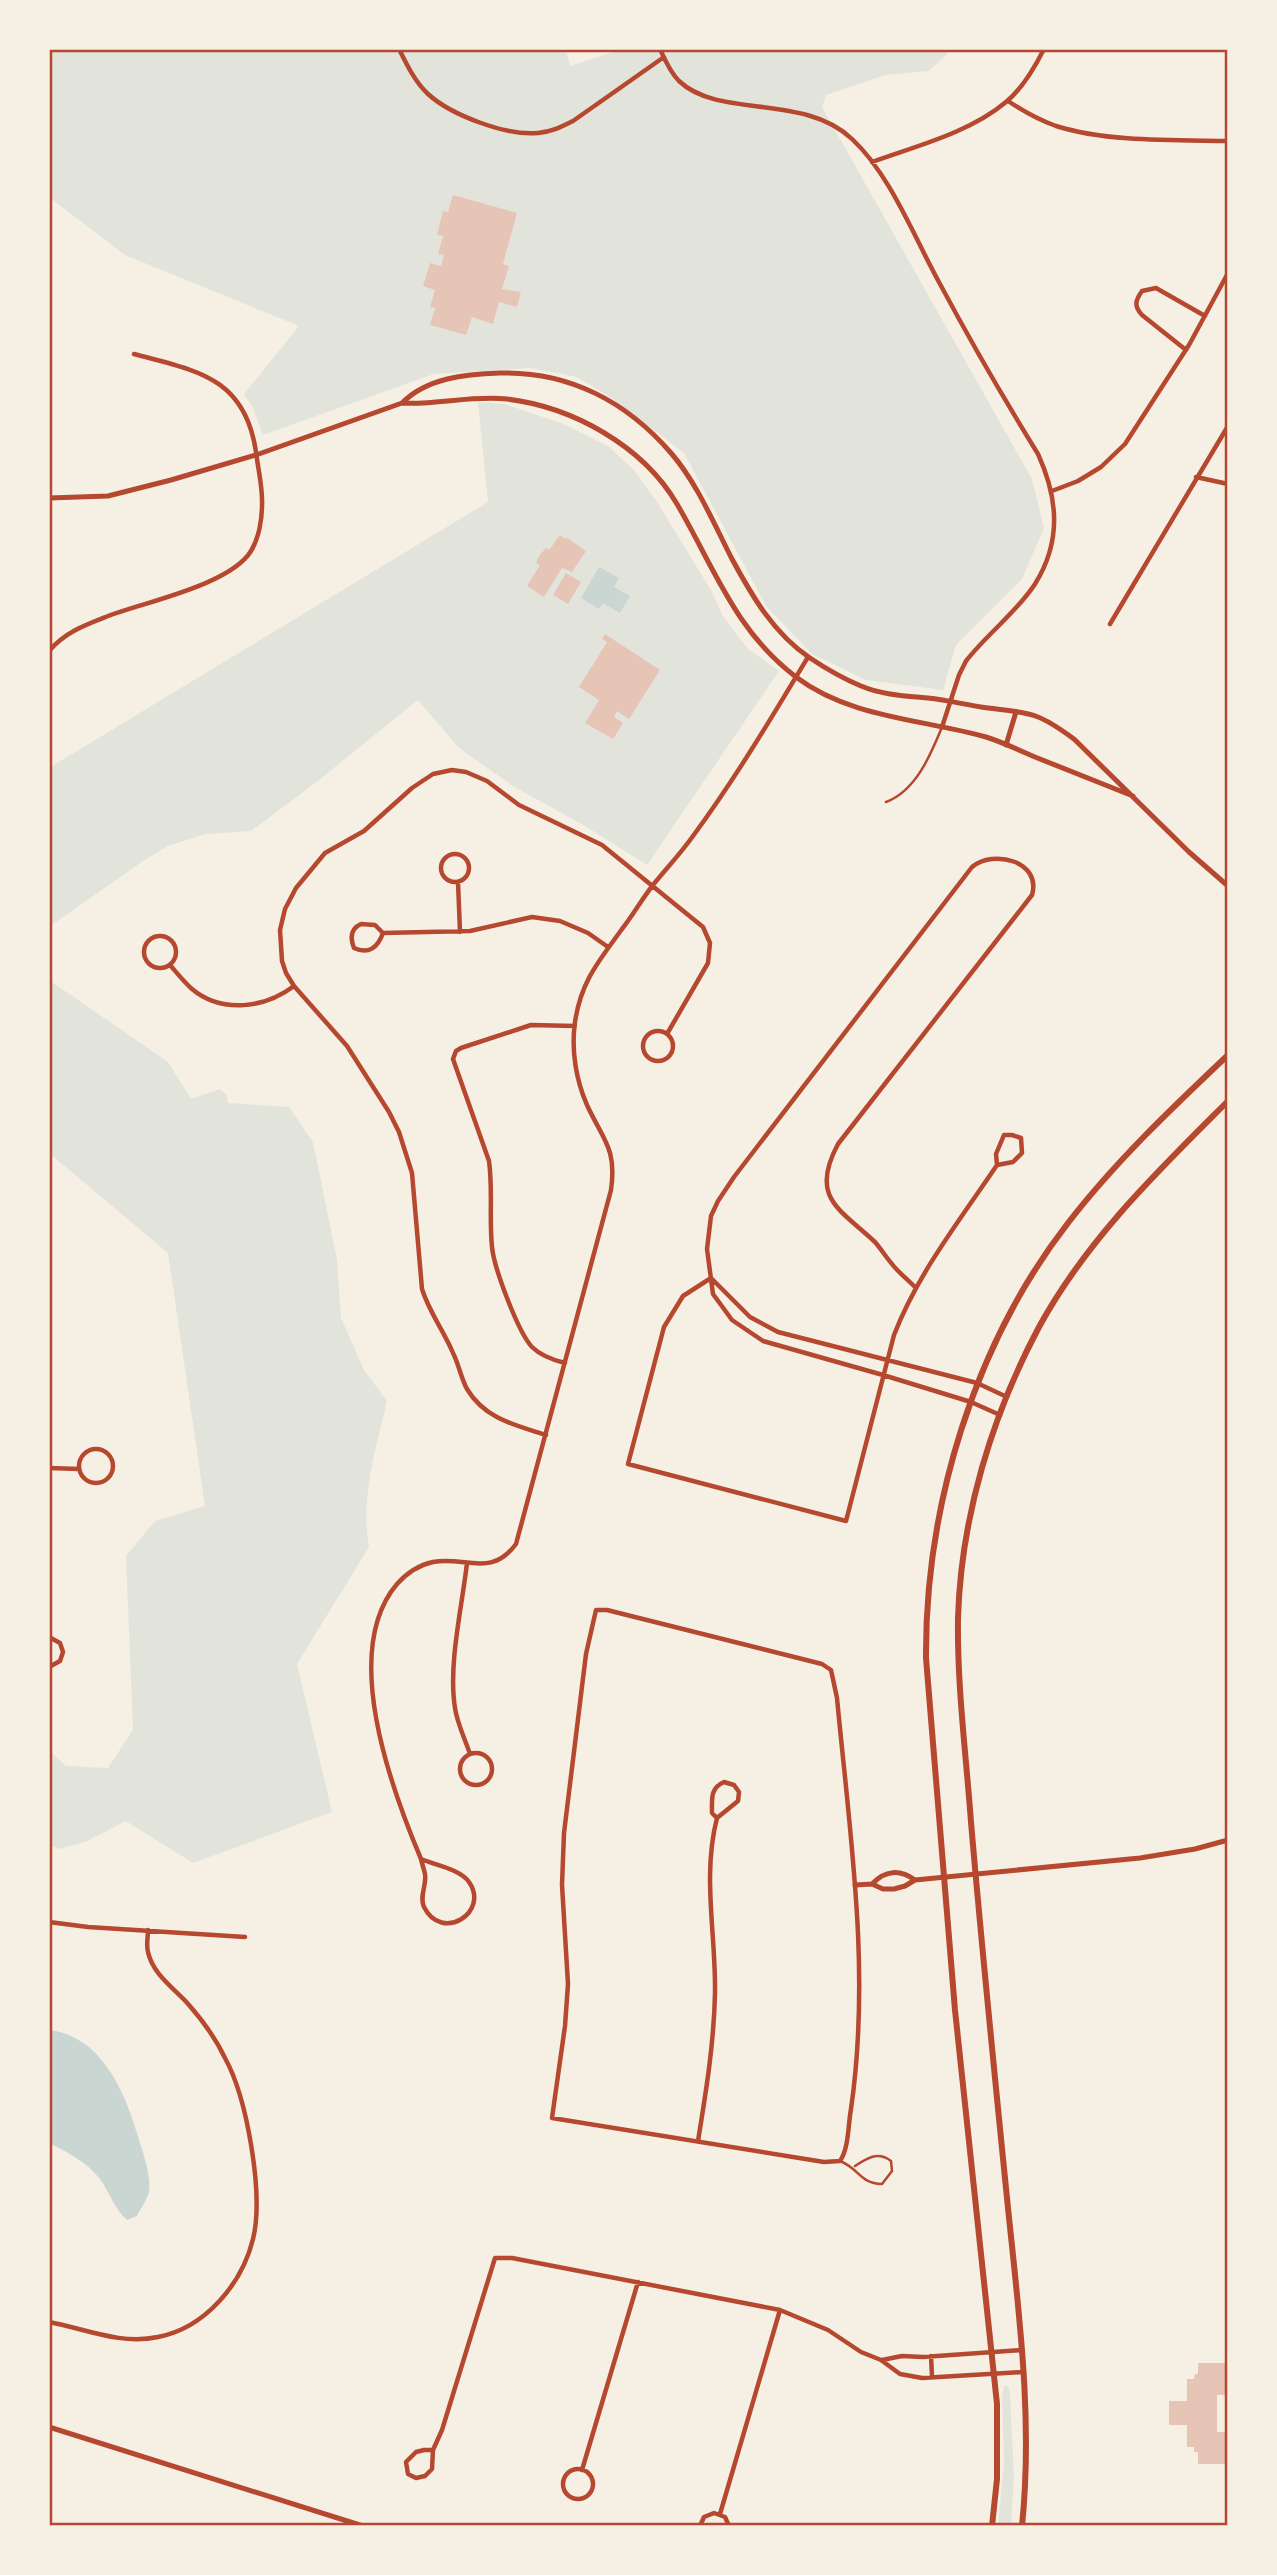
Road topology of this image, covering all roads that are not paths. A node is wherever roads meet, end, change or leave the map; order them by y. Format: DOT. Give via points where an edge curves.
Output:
graph roads {
  1 [pos="399,49"];
  2 [pos="660,49"];
  3 [pos="1044,49"];
  4 [pos="664,57"];
  5 [pos="1008,101"];
  6 [pos="1228,141"];
  7 [pos="872,162"];
  8 [pos="1228,273"];
  9 [pos="1205,316"];
  10 [pos="1186,349"];
  11 [pos="134,355"];
  12 [pos="402,402"];
  13 [pos="1228,426"];
  14 [pos="256,454"];
  15 [pos="1196,477"];
  16 [pos="1228,484"];
  17 [pos="1052,491"];
  18 [pos="49,498"];
  19 [pos="1110,624"];
  20 [pos="49,651"];
  21 [pos="808,657"];
  22 [pos="796,677"];
  23 [pos="951,700"];
  24 [pos="1016,712"];
  25 [pos="942,727"];
  26 [pos="1006,745"];
  27 [pos="1133,796"];
  28 [pos="886,802"];
  29 [pos="458,882"];
  30 [pos="652,886"];
  31 [pos="1228,886"];
  32 [pos="460,932"];
  33 [pos="383,933"];
  34 [pos="608,947"];
  35 [pos="170,965"];
  36 [pos="294,986"];
  37 [pos="575,1026"];
  38 [pos="667,1034"];
  39 [pos="1228,1055"];
  40 [pos="1228,1101"];
  41 [pos="997,1165"];
  42 [pos="711,1278"];
  43 [pos="915,1287"];
  44 [pos="887,1361"];
  45 [pos="565,1363"];
  46 [pos="883,1375"];
  47 [pos="977,1384"];
  48 [pos="1007,1397"];
  49 [pos="971,1402"];
  50 [pos="1000,1415"];
  51 [pos="546,1435"];
  52 [pos="49,1468"];
  53 [pos="79,1469"];
  54 [pos="467,1563"];
  55 [pos="49,1637"];
  56 [pos="49,1667"];
  57 [pos="470,1754"];
  58 [pos="717,1818"];
  59 [pos="1228,1840"];
  60 [pos="421,1858"];
  61 [pos="975,1873"];
  62 [pos="943,1878"];
  63 [pos="915,1880"];
  64 [pos="872,1884"];
  65 [pos="855,1885"];
  66 [pos="49,1922"];
  67 [pos="148,1930"];
  68 [pos="245,1937"];
  69 [pos="698,2141"];
  70 [pos="841,2161"];
  71 [pos="855,2166"];
  72 [pos="638,2282"];
  73 [pos="780,2310"];
  74 [pos="49,2322"];
  75 [pos="1022,2350"];
  76 [pos="993,2352"];
  77 [pos="931,2356"];
  78 [pos="881,2360"];
  79 [pos="1023,2372"];
  80 [pos="994,2373"];
  81 [pos="932,2376"];
  82 [pos="49,2427"];
  83 [pos="433,2450"];
  84 [pos="582,2470"];
  85 [pos="720,2514"];
  86 [pos="363,2526"];
  87 [pos="700,2526"];
  88 [pos="729,2526"];
  89 [pos="992,2526"];
  90 [pos="1022,2526"];
  1 -- 4 [label="street" via="411,74 446,108 461,117 534,134 573,121"];
  2 -- 4 [label="street"];
  3 -- 5 [label="street"];
  4 -- 7 [label="street" via="678,80 691,90 819,119 841,130"];
  5 -- 6 [label="street" via="1054,125 1079,132"];
  5 -- 7 [label="street" via="985,118"];
  7 -- 17 [label="street" via="1038,454"];
  8 -- 9 [label="street"];
  9 -- 10 [label="street"];
  9 -- 10 [label="street" via="1156,288 1142,291 1136,300 1142,315"];
  10 -- 17 [label="street" via="1125,444 1101,467"];
  11 -- 14 [label="street" via="185,368 223,387 249,418"];
  12 -- 14 [label="street"];
  12 -- 21 [label="street" via="415,390 442,380 525,373 587,388 617,405 672,454 749,589 774,626"];
  12 -- 22 [label="street" via="507,399 566,413 628,449 670,494 734,610 766,652"];
  13 -- 15 [label="street"];
  14 -- 18 [label="street" via="108,496"];
  14 -- 20 [label="street" via="260,525 252,550 243,560 214,580 74,629"];
  15 -- 16 [label="street"];
  15 -- 19 [label="street"];
  17 -- 23 [label="street" via="1054,532 1035,584 966,661"];
  21 -- 22 [label="street"];
  21 -- 23 [label="street" via="861,686 895,695"];
  22 -- 25 [label="street" via="860,708"];
  22 -- 30 [label="street" via="693,836"];
  23 -- 24 [label="street"];
  23 -- 25 [label="street"];
  24 -- 26 [label="street"];
  24 -- 27 [label="street" via="1039,717 1074,739"];
  25 -- 26 [label="street"];
  25 -- 28 [label="lane" via="913,782"];
  26 -- 27 [label="street"];
  27 -- 31 [label="street"];
  29 -- 29 [label="street" via="447,880 441,872 442,862 450,855 460,854 470,867 467,877"];
  29 -- 32 [label="street"];
  30 -- 34 [label="street"];
  30 -- 36 [label="street" via="602,845 519,805 487,781 452,770 433,774 364,831 325,853 289,899 280,943"];
  30 -- 38 [label="street" via="696,919 710,943 704,972"];
  32 -- 33 [label="street"];
  32 -- 34 [label="street" via="547,918 575,927"];
  33 -- 33 [label="street" via="375,925 361,924 352,931 354,948 373,949"];
  34 -- 37 [label="street" via="582,988"];
  35 -- 35 [label="street" via="176,954 173,942 162,936 150,939 144,949 147,961 157,968"];
  35 -- 36 [label="street" via="192,989 225,1003 263,1003"];
  36 -- 51 [label="street" via="347,1046 399,1132 412,1173 422,1289 466,1387 488,1413"];
  37 -- 45 [label="street" via="579,1081 611,1151 613,1174"];
  37 -- 45 [label="street" via="531,1025 460,1048 453,1059 489,1161 492,1246 505,1292 526,1341 540,1354"];
  38 -- 38 [label="street" via="673,1044 670,1056 659,1061 647,1057 645,1039 655,1031"];
  39 -- 47 [label="main road" via="1132,1148 1068,1223 1035,1271"];
  40 -- 48 [label="main road" via="1091,1246 1040,1326"];
  41 -- 41 [label="street" via="1004,1135 1021,1138 1019,1157"];
  41 -- 43 [label="street"];
  42 -- 43 [label="street" via="708,1232 718,1201 972,867 989,858 1031,873 1032,895 838,1144 827,1168 829,1195 836,1209 878,1245"];
  42 -- 44 [label="street" via="765,1326"];
  42 -- 46 [label="street" via="713,1294 732,1320 763,1341"];
  42 -- 46 [label="street" via="683,1296 664,1327 628,1464 846,1521"];
  43 -- 44 [label="street"];
  44 -- 46 [label="street"];
  44 -- 47 [label="street"];
  45 -- 51 [label="street"];
  46 -- 49 [label="street"];
  47 -- 48 [label="street"];
  47 -- 49 [label="main road"];
  48 -- 50 [label="main road"];
  49 -- 50 [label="street"];
  49 -- 62 [label="main road" via="940,1513 926,1617"];
  50 -- 61 [label="main road" via="969,1523 958,1616"];
  51 -- 54 [label="street" via="516,1544 497,1562"];
  52 -- 53 [label="street"];
  53 -- 53 [label="street" via="85,1479 100,1483 109,1477 113,1462 103,1450 92,1449 80,1459"];
  54 -- 57 [label="street" via="453,1693"];
  54 -- 60 [label="street" via="434,1562 409,1573 390,1593 373,1633 373,1694 388,1772"];
  55 -- 56 [label="street" via="60,1643 63,1652 60,1661"];
  57 -- 57 [label="street" via="480,1753 489,1759 492,1770 483,1783 467,1782 461,1773 462,1762"];
  58 -- 58 [label="street" via="712,1813 713,1790 724,1782 734,1784 738,1801"];
  58 -- 69 [label="street" via="709,1876 715,1955 713,2033"];
  59 -- 61 [label="street" via="1140,1858"];
  60 -- 60 [label="street" via="469,1881 473,1906 458,1923 445,1923 424,1906 426,1877"];
  61 -- 62 [label="street"];
  61 -- 75 [label="main road"];
  62 -- 63 [label="street"];
  62 -- 76 [label="main road"];
  63 -- 64 [label="street" via="894,1889"];
  63 -- 64 [label="street" via="893,1872"];
  64 -- 65 [label="street"];
  65 -- 69 [label="street" via="831,1670 822,1664 596,1610 564,1833 568,1984 552,2118"];
  65 -- 70 [label="street" via="860,2022"];
  66 -- 67 [label="street"];
  67 -- 68 [label="street"];
  67 -- 74 [label="street" via="148,1952 158,1973 209,2031 242,2096 255,2197 254,2237 230,2290 180,2330 159,2337 115,2339"];
  69 -- 70 [label="street"];
  70 -- 71 [label="lane"];
  71 -- 71 [label="lane" via="870,2183 882,2184 892,2171 891,2161 883,2156"];
  72 -- 73 [label="street"];
  72 -- 83 [label="street" via="495,2258"];
  72 -- 84 [label="street"];
  73 -- 78 [label="street"];
  73 -- 85 [label="street"];
  75 -- 76 [label="street"];
  75 -- 79 [label="main road"];
  76 -- 77 [label="street"];
  76 -- 80 [label="main road"];
  77 -- 78 [label="street"];
  77 -- 81 [label="street"];
  78 -- 81 [label="street" via="900,2374"];
  79 -- 80 [label="street"];
  79 -- 90 [label="main road" via="1027,2449"];
  80 -- 81 [label="street"];
  80 -- 89 [label="main road" via="998,2452"];
  82 -- 86 [label="street"];
  83 -- 83 [label="street" via="411,2456 405,2467 408,2474 416,2478 428,2474"];
  84 -- 84 [label="street" via="570,2472 564,2482 572,2497 584,2498 592,2489 591,2477"];
  85 -- 87 [label="street" via="709,2513"];
  85 -- 88 [label="street"];
}
